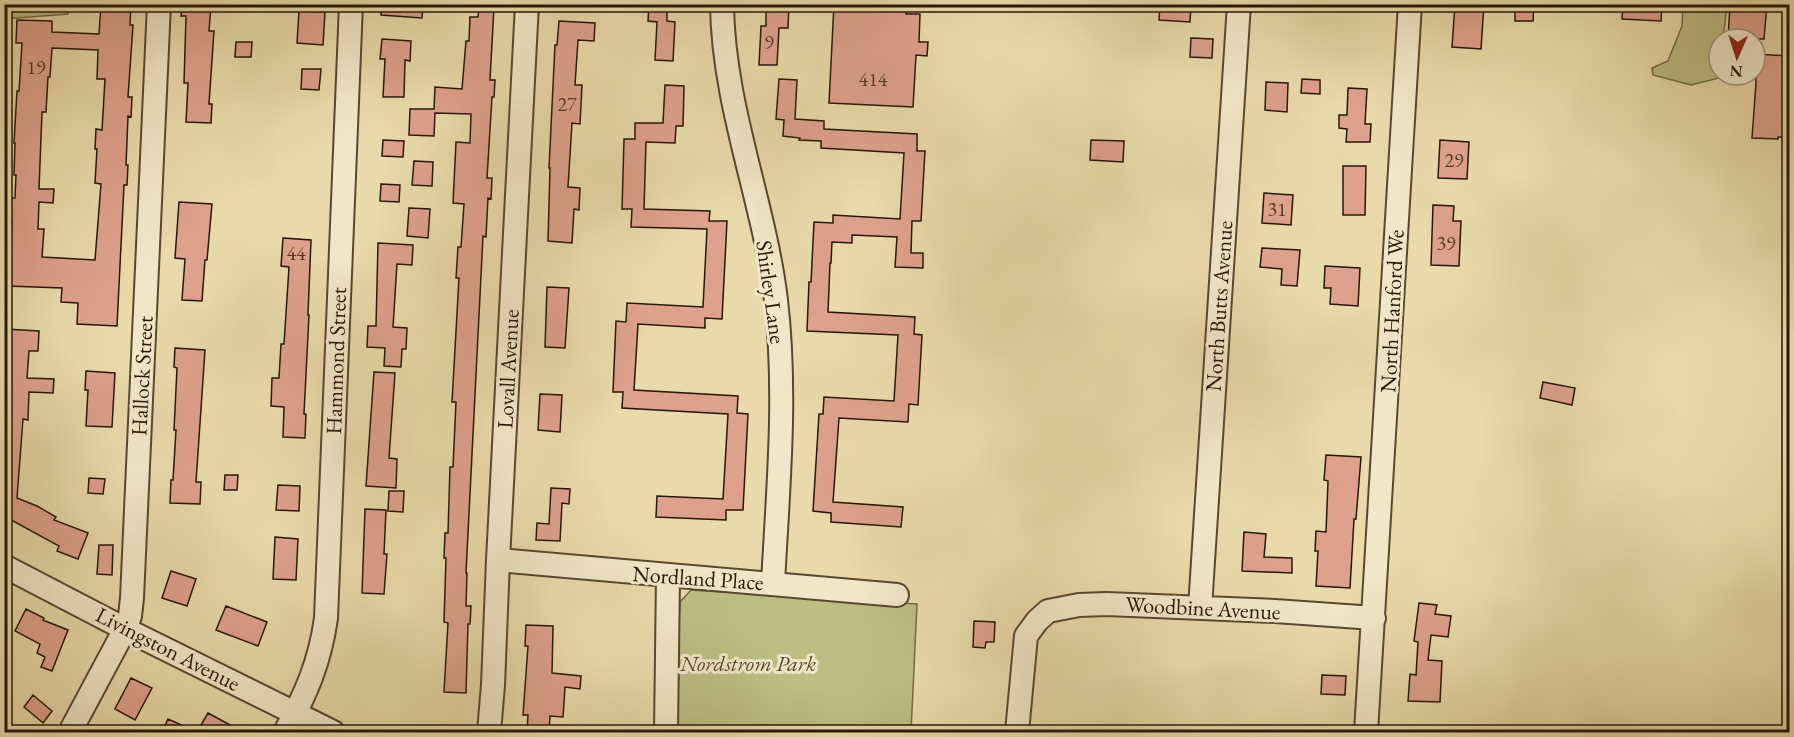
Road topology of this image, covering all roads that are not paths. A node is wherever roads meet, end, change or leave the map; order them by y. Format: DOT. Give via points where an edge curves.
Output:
graph roads {
  1 [pos="159,4"];
  2 [pos="351,4"];
  3 [pos="527,4"];
  4 [pos="722,4"];
  5 [pos="1239,4"];
  6 [pos="1410,4"];
  7 [pos="498,560"];
  8 [pos="4,566"];
  9 [pos="668,576"];
  10 [pos="773,583"];
  11 [pos="897,595"];
  12 [pos="1200,608"];
  13 [pos="1374,618"];
  14 [pos="125,628"];
  15 [pos="290,723"];
  16 [pos="70,732"];
  17 [pos="333,732"];
  18 [pos="489,732"];
  19 [pos="666,732"];
  20 [pos="1017,732"];
  21 [pos="1366,732"];
  1 -- 14 [label="street, Hallock Street" via="132,598"];
  2 -- 15 [label="street, Hammond Street" via="326,618 322,645"];
  3 -- 7 [label="street, Lovall Avenue"];
  4 -- 10 [label="street, Shirley Lane" via="731,93 776,300 782,401"];
  5 -- 12 [label="street, North Butts Avenue"];
  6 -- 13 [label="street, North Hanford We"];
  7 -- 9 [label="street, Nordland Place"];
  7 -- 18 [label="street, Lovall Avenue"];
  8 -- 14 [label="street, Livingston Avenue"];
  9 -- 10 [label="street, Nordland Place"];
  9 -- 19 [label="street"];
  10 -- 11 [label="street, Nordland Place"];
  12 -- 13 [label="street, Woodbine Avenue"];
  12 -- 20 [label="street, Woodbine Avenue" via="1079,604 1048,611 1026,636"];
  13 -- 21 [label="street, North Hanford We"];
  14 -- 15 [label="street, Livingston Avenue"];
  14 -- 16 [label="street, Hallock Street"];
  15 -- 17 [label="street, Livingston Avenue"];
}
